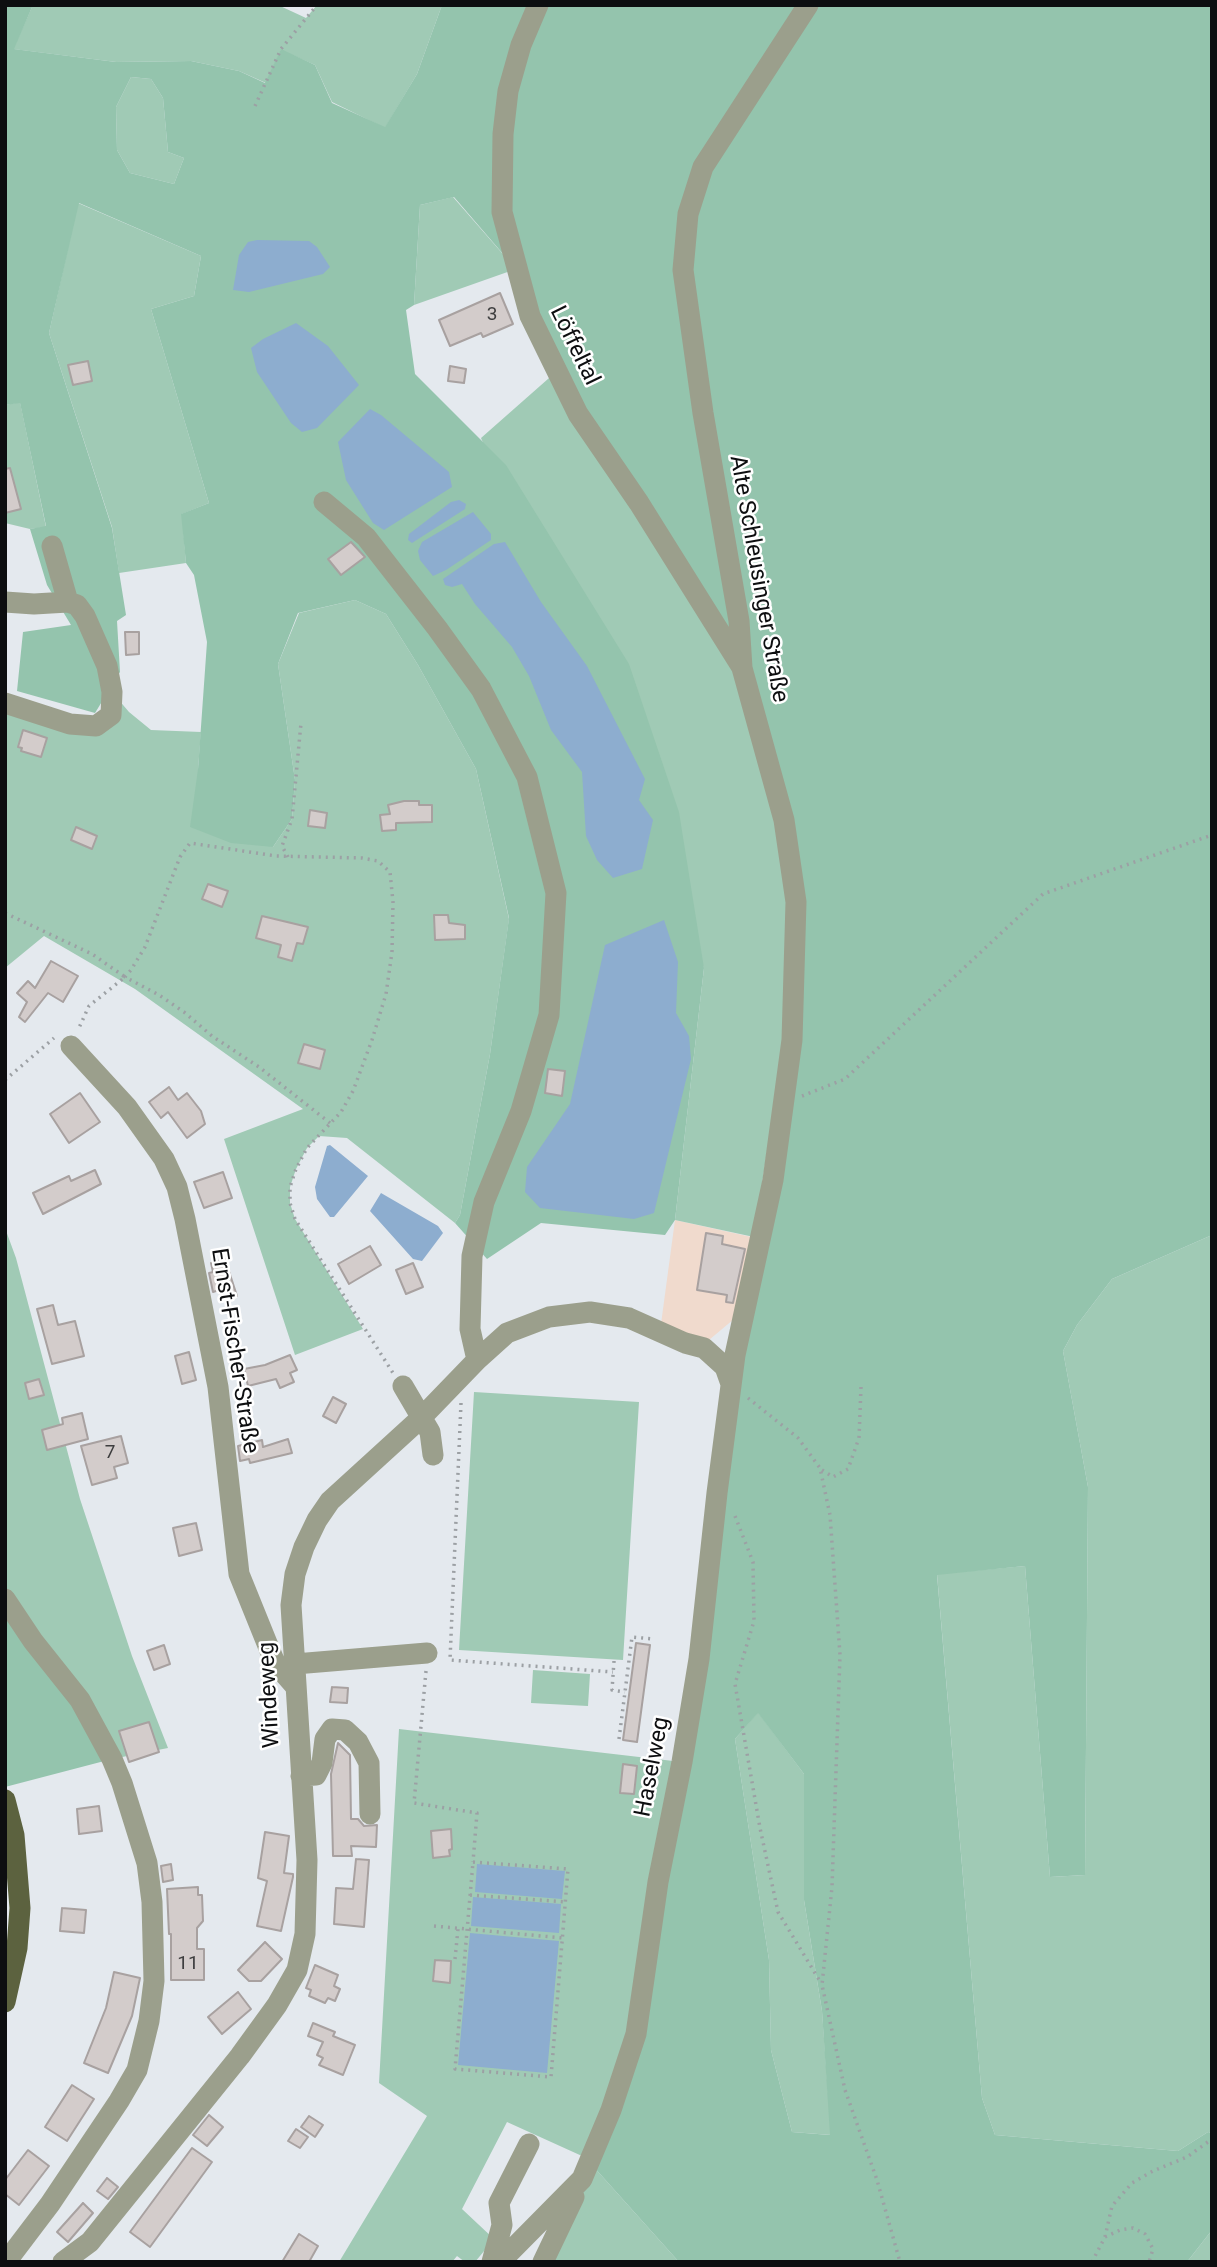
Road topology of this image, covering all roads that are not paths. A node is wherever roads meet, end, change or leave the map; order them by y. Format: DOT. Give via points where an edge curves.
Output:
graph roads {
  1 [pos="538,5"];
  2 [pos="808,5"];
  3 [pos="324,502"];
  4 [pos="52,546"];
  5 [pos="5,602"];
  6 [pos="68,602"];
  7 [pos="742,668"];
  8 [pos="5,703"];
  9 [pos="71,1046"];
  10 [pos="740,1324"];
  11 [pos="704,1348"];
  12 [pos="735,1355"];
  13 [pos="477,1360"];
  14 [pos="402,1386"];
  15 [pos="732,1386"];
  16 [pos="421,1418"];
  17 [pos="433,1455"];
  18 [pos="5,1599"];
  19 [pos="428,1653"];
  20 [pos="295,1664"];
  21 [pos="296,1687"];
  22 [pos="301,1776"];
  23 [pos="5,1800"];
  24 [pos="370,1814"];
  25 [pos="5,2001"];
  26 [pos="529,2144"];
  27 [pos="582,2179"];
  28 [pos="6,2262"];
  29 [pos="63,2262"];
  30 [pos="492,2262"];
  31 [pos="500,2262"];
  32 [pos="543,2262"];
  1 -- 7 [label="street, Löffeltal" via="508,91 503,134 502,212 530,316 578,414"];
  2 -- 7 [label="street, Alte Schleusinger Straße" via="703,167 688,214 683,270 702,413 739,621"];
  3 -- 13 [label="street" via="366,537 481,689 527,777 556,893 548,1016 521,1111 484,1202 472,1256 470,1329"];
  4 -- 6 [label="street"];
  5 -- 6 [label="street"];
  6 -- 8 [label="street" via="85,616 107,666 111,715 96,726 70,724"];
  7 -- 10 [label="street, Alte Schleusinger Straße" via="784,820 796,902 792,1040 771,1192"];
  9 -- 21 [label="street, Ernst-Fischer-Straße" via="127,1107 164,1159 177,1187 218,1387 239,1574 275,1663"];
  10 -- 11 [label="street" via="727,1338"];
  10 -- 12 [label="street, Alte Schleusinger Straße"];
  11 -- 13 [label="street, Windeweg" via="629,1318 590,1312 549,1317 507,1333"];
  11 -- 15 [label="street, Windeweg" via="724,1367"];
  12 -- 15 [label="street, Haselweg"];
  13 -- 16 [label="street, Windeweg"];
  14 -- 16 [label="street"];
  15 -- 27 [label="street, Haselweg" via="699,1660 658,1882 636,2034"];
  16 -- 17 [label="street" via="430,1432"];
  16 -- 20 [label="street, Windeweg" via="330,1501 317,1520 294,1584"];
  18 -- 28 [label="street" via="80,1700 122,1783 147,1863 154,1981 137,2070 50,2204"];
  19 -- 20 [label="street"];
  20 -- 21 [label="street, Windeweg"];
  21 -- 22 [label="street, Windeweg"];
  22 -- 24 [label="street" via="316,1775 332,1729 345,1730 369,1763"];
  22 -- 29 [label="street, Windeweg" via="307,1860 305,1934 297,1970 240,2056 96,2234"];
  23 -- 25 [label="main road" via="14,1835 20,1908"];
  26 -- 30 [label="street" via="499,2203 502,2225"];
  27 -- 31 [label="street, Haselweg"];
  27 -- 32 [label="street, Haselweg"];
}
